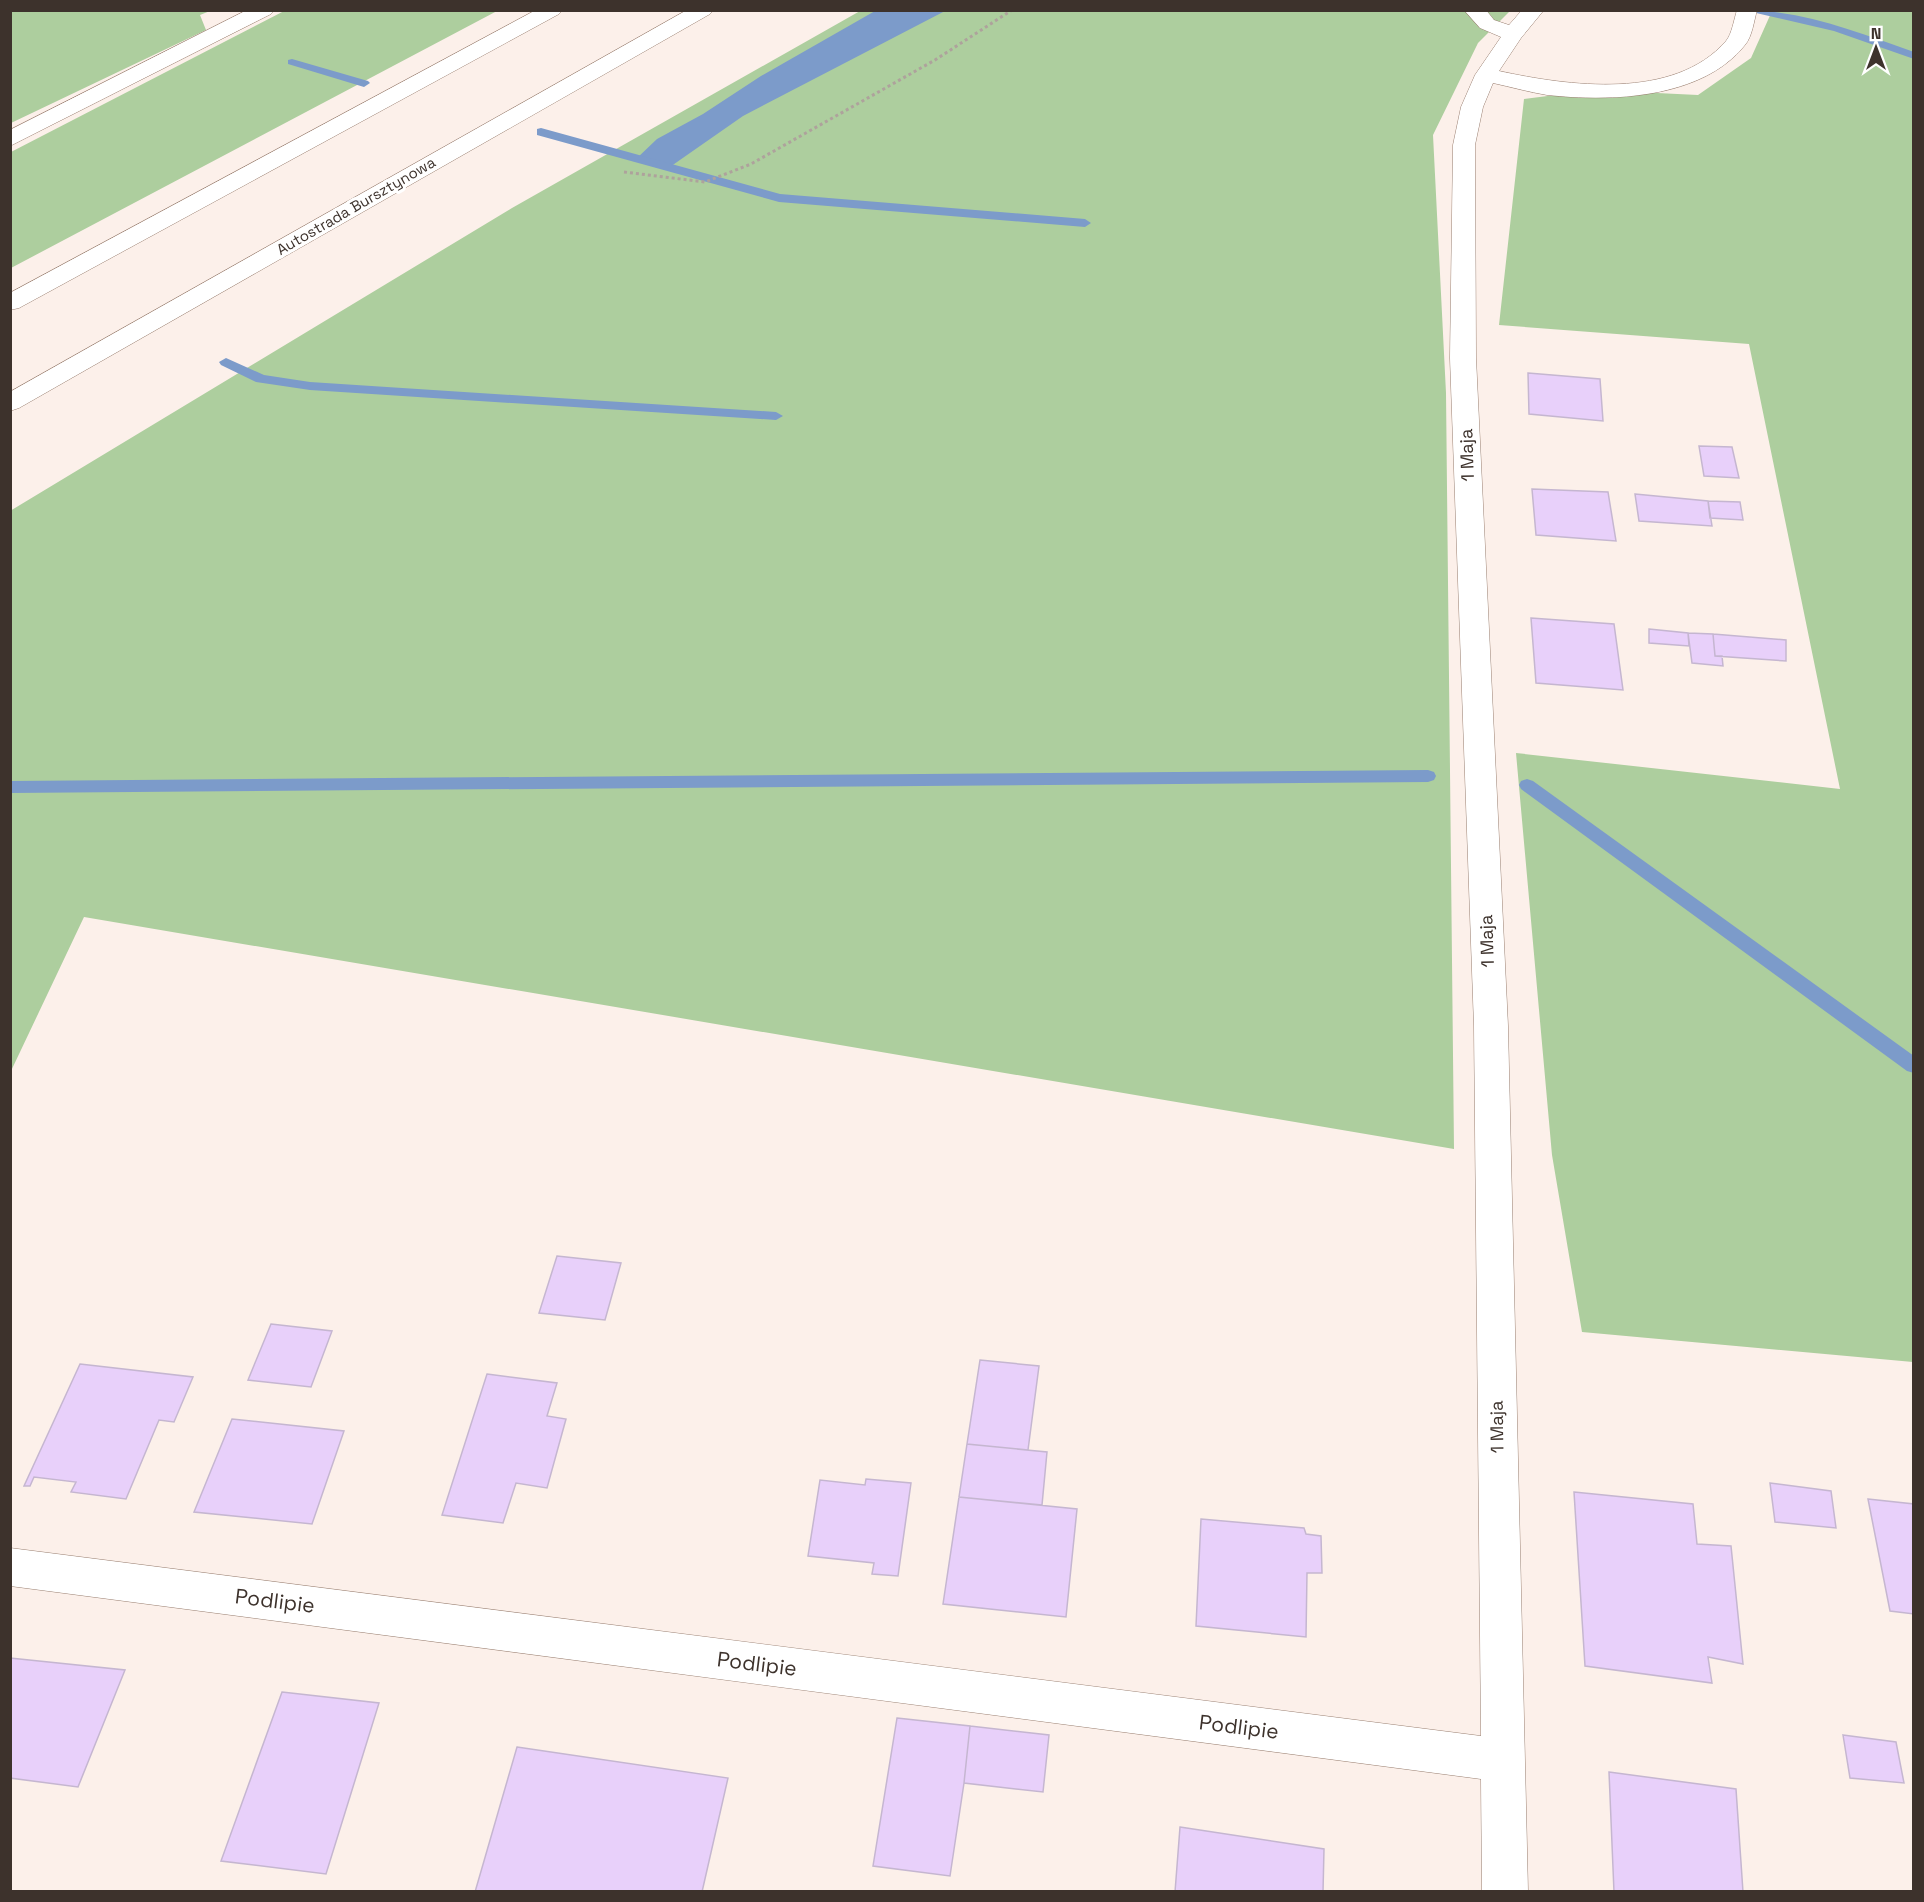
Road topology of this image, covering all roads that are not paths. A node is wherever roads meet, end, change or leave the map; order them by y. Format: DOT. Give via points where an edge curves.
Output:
graph roads {
  1 [pos="264,10"];
  2 [pos="552,10"];
  3 [pos="703,10"];
  4 [pos="1474,10"];
  5 [pos="1534,10"];
  6 [pos="1745,15"];
  7 [pos="1513,34"];
  8 [pos="1486,75"];
  9 [pos="10,140"];
  10 [pos="10,303"];
  11 [pos="10,403"];
  12 [pos="10,1567"];
  13 [pos="1503,1760"];
  14 [pos="1505,1892"];
  1 -- 9 [label="main road"];
  2 -- 10 [label="main road"];
  3 -- 11 [label="main road, Autostrada Bursztynowa"];
  4 -- 7 [label="main road" via="1487,24"];
  5 -- 7 [label="main road, 1 Maja"];
  6 -- 8 [label="main road" via="1737,42 1700,73 1650,88 1546,88"];
  7 -- 8 [label="main road, 1 Maja"];
  8 -- 13 [label="main road, 1 Maja" via="1472,107 1464,145 1463,358 1491,1026"];
  12 -- 13 [label="main road, Podlipie"];
  13 -- 14 [label="main road, 1 Maja"];
}
